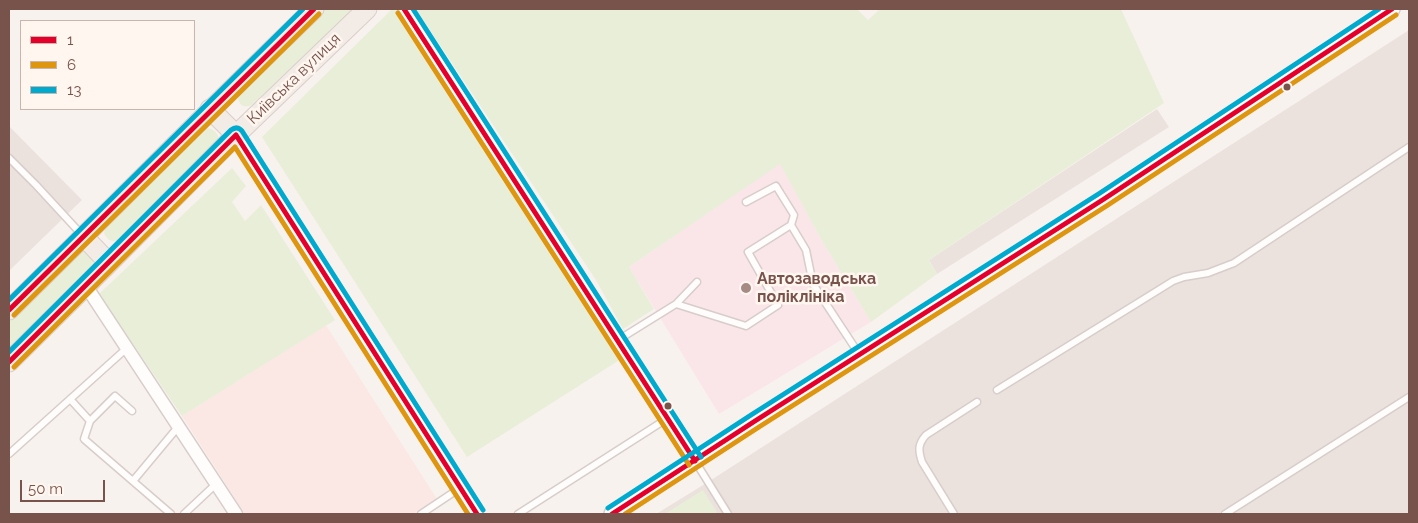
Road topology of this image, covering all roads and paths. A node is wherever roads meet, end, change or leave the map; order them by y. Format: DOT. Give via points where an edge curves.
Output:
graph roads {
  1 [pos="314,9"];
  2 [pos="367,9"];
  3 [pos="404,9"];
  4 [pos="1392,9"];
  5 [pos="210,109"];
  6 [pos="236,135"];
  7 [pos="1409,147"];
  8 [pos="9,158"];
  9 [pos="746,202"];
  10 [pos="791,225"];
  11 [pos="84,237"];
  12 [pos="110,263"];
  13 [pos="697,282"];
  14 [pos="86,286"];
  15 [pos="676,304"];
  16 [pos="9,310"];
  17 [pos="618,340"];
  18 [pos="127,348"];
  19 [pos="860,355"];
  20 [pos="9,362"];
  21 [pos="997,390"];
  22 [pos="1409,397"];
  23 [pos="70,399"];
  24 [pos="977,402"];
  25 [pos="132,411"];
  26 [pos="668,418"];
  27 [pos="90,421"];
  28 [pos="178,427"];
  29 [pos="9,454"];
  30 [pos="695,461"];
  31 [pos="133,481"];
  32 [pos="216,484"];
  33 [pos="460,488"];
  34 [pos="171,514"];
  35 [pos="184,514"];
  36 [pos="236,514"];
  37 [pos="421,514"];
  38 [pos="477,514"];
  39 [pos="518,514"];
  40 [pos="612,514"];
  41 [pos="728,514"];
  42 [pos="954,514"];
  43 [pos="1225,514"];
  1 -- 5 [label="main road"];
  2 -- 6 [label="main road, Київська вулиця"];
  3 -- 17 [label="street"];
  4 -- 19 [label="street"];
  5 -- 6 [label="main road"];
  5 -- 11 [label="main road"];
  6 -- 12 [label="main road, Київська вулиця"];
  6 -- 33 [label="street"];
  7 -- 21 [label="lane" via="1234,263 1173,281"];
  8 -- 11 [label="lane"];
  9 -- 10 [label="lane" via="776,186 794,215"];
  10 -- 15 [label="lane" via="748,252 778,305 746,326"];
  10 -- 19 [label="lane" via="806,250 812,284"];
  11 -- 12 [label="main road"];
  11 -- 16 [label="main road"];
  12 -- 14 [label="main road, Київська вулиця"];
  13 -- 15 [label="lane"];
  14 -- 18 [label="street"];
  14 -- 20 [label="main road, Київська вулиця"];
  15 -- 17 [label="lane"];
  17 -- 26 [label="street"];
  18 -- 23 [label="lane"];
  18 -- 28 [label="street"];
  19 -- 30 [label="street"];
  22 -- 43 [label="lane"];
  23 -- 27 [label="lane"];
  23 -- 29 [label="lane"];
  24 -- 42 [label="lane" via="920,441 922,462"];
  25 -- 27 [label="lane" via="115,396"];
  26 -- 30 [label="street"];
  26 -- 39 [label="lane"];
  27 -- 31 [label="lane" via="84,439"];
  28 -- 31 [label="lane"];
  28 -- 32 [label="street"];
  30 -- 40 [label="street"];
  30 -- 41 [label="lane"];
  31 -- 34 [label="lane"];
  32 -- 35 [label="lane"];
  32 -- 36 [label="street"];
  33 -- 37 [label="lane"];
  33 -- 38 [label="street"];
}
